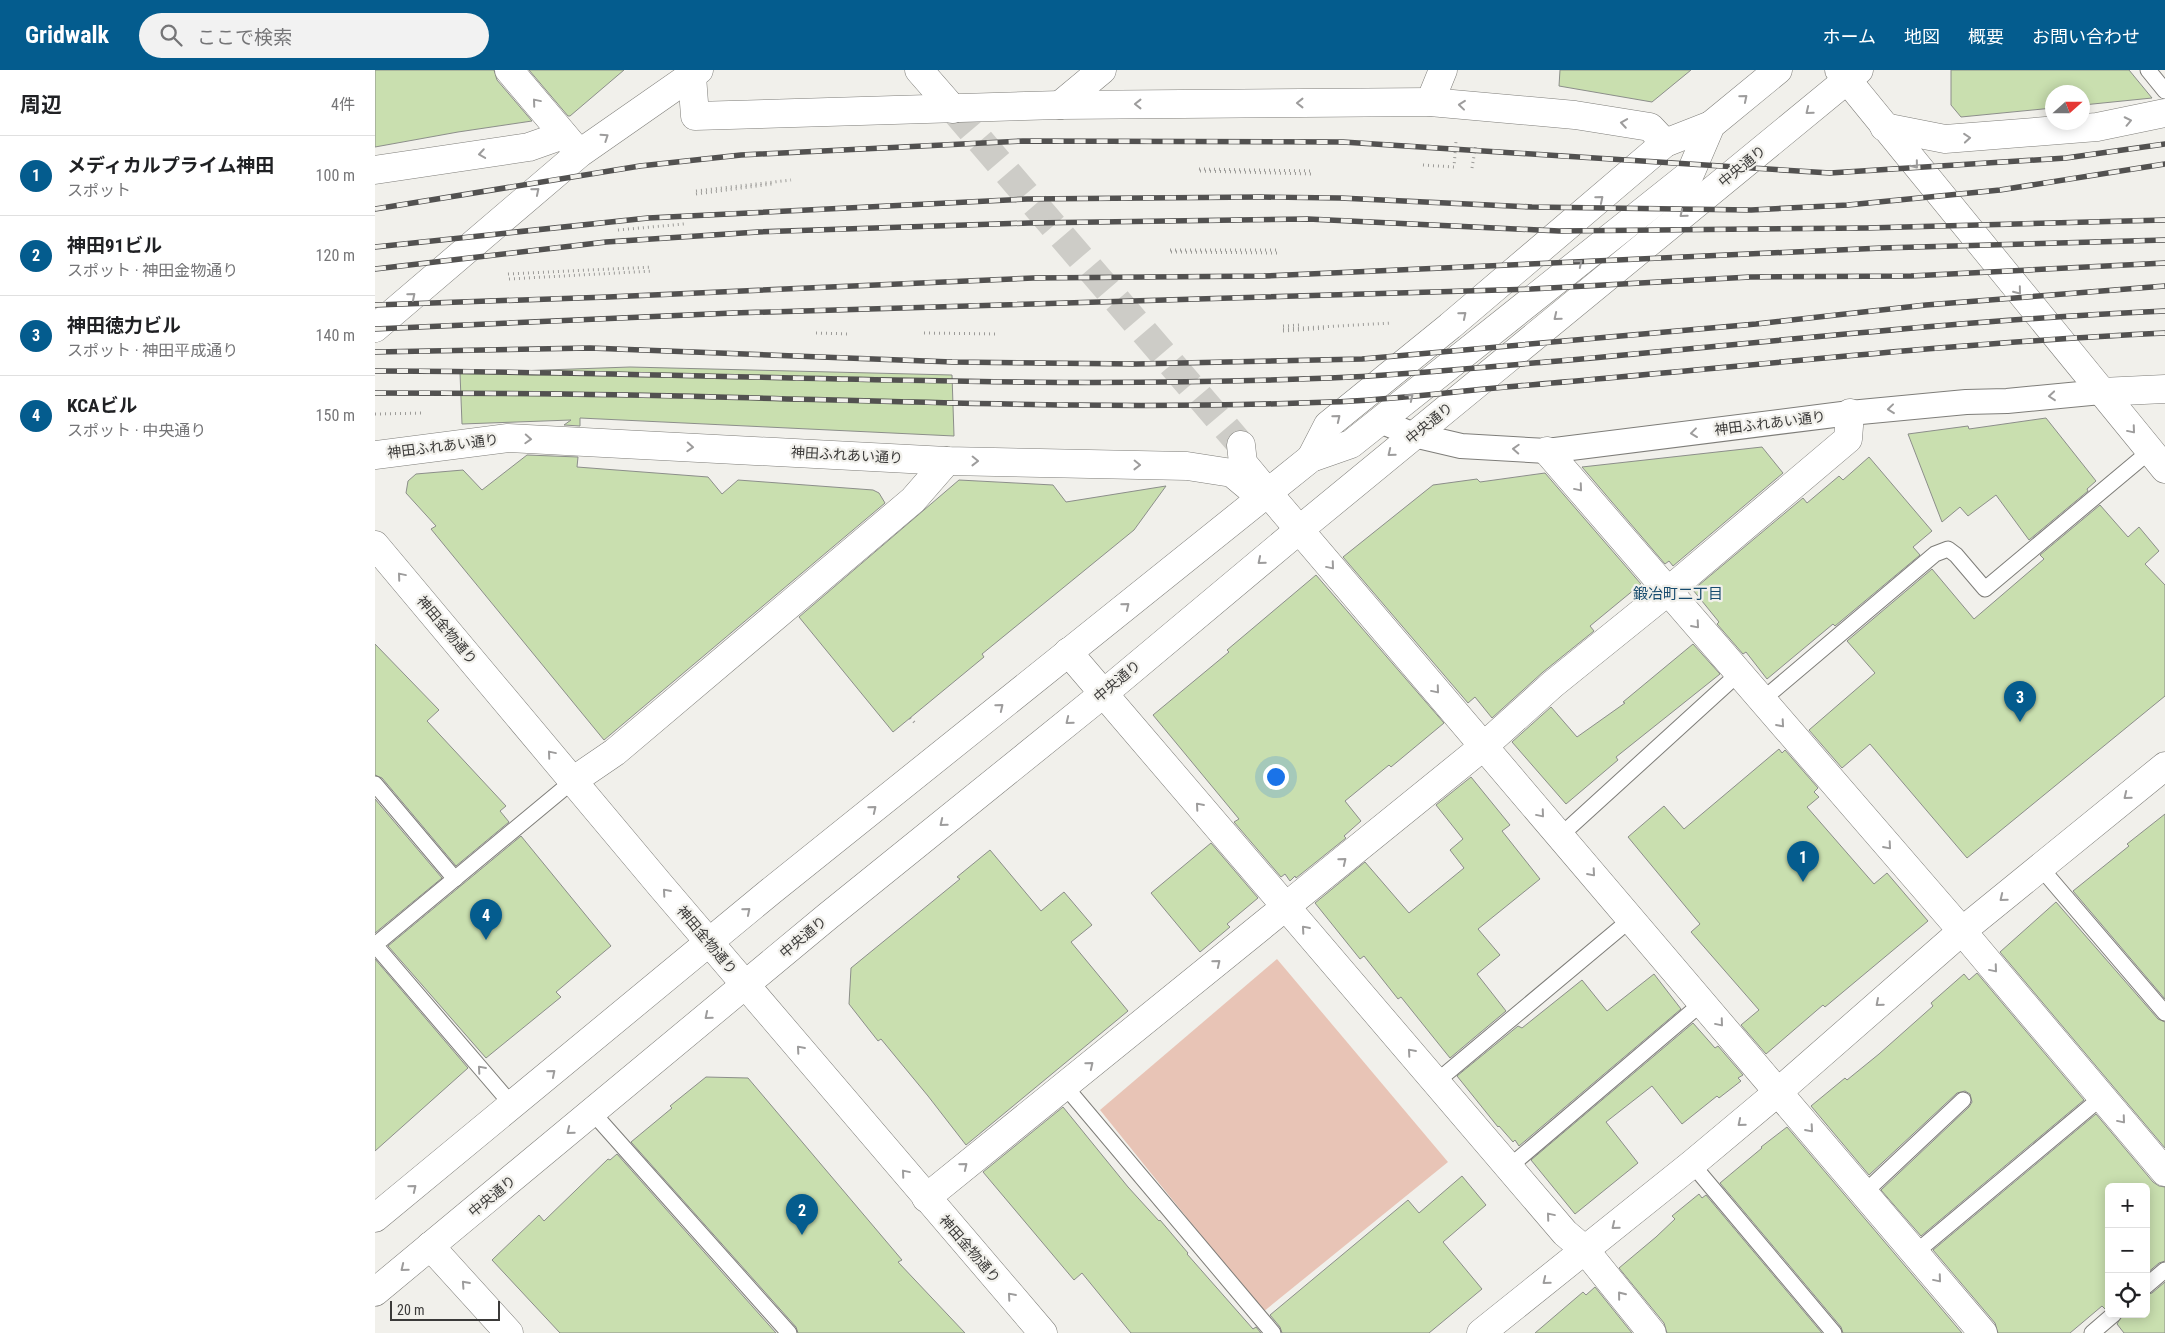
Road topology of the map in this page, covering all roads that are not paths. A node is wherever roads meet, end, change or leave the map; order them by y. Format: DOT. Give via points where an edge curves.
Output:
graph roads {
  1 [pos="509,70"];
  2 [pos="919,70"];
  3 [pos="1102,70"];
  4 [pos="1443,70"];
  5 [pos="1778,70"];
  6 [pos="2148,70"];
  7 [pos="696,73"];
  8 [pos="1848,73"];
  9 [pos="2165,91"];
  10 [pos="1430,102"];
  11 [pos="1060,105"];
  12 [pos="953,109"];
  13 [pos="2165,113"];
  14 [pos="1711,125"];
  15 [pos="1884,127"];
  16 [pos="1665,143"];
  17 [pos="571,144"];
  18 [pos="375,170"];
  19 [pos="375,328"];
  20 [pos="2165,389"];
  21 [pos="2101,392"];
  22 [pos="1850,413"];
  23 [pos="1380,421"];
  24 [pos="1414,435"];
  25 [pos="1241,445"];
  26 [pos="1547,451"];
  27 [pos="375,455"];
  28 [pos="1311,458"];
  29 [pos="947,460"];
  30 [pos="2158,460"];
  31 [pos="1265,495"];
  32 [pos="1299,530"];
  33 [pos="375,546"];
  34 [pos="1667,592"];
  35 [pos="1068,652"];
  36 [pos="1738,674"];
  37 [pos="1103,694"];
  38 [pos="1761,701"];
  39 [pos="1484,746"];
  40 [pos="2163,771"];
  41 [pos="574,780"];
  42 [pos="375,784"];
  43 [pos="1560,836"];
  44 [pos="2040,867"];
  45 [pos="455,879"];
  46 [pos="1286,907"];
  47 [pos="1631,919"];
  48 [pos="1962,931"];
  49 [pos="709,943"];
  50 [pos="375,945"];
  51 [pos="745,985"];
  52 [pos="1702,1003"];
  53 [pos="2165,1013"];
  54 [pos="1436,1082"];
  55 [pos="1064,1085"];
  56 [pos="1778,1092"];
  57 [pos="2102,1097"];
  58 [pos="1963,1100"];
  59 [pos="513,1106"];
  60 [pos="593,1113"];
  61 [pos="1692,1164"];
  62 [pos="1509,1167"];
  63 [pos="2165,1172"];
  64 [pos="1864,1193"];
  65 [pos="926,1198"];
  66 [pos="377,1212"];
  67 [pos="430,1246"];
  68 [pos="1585,1250"];
  69 [pos="1915,1253"];
  70 [pos="2165,1270"];
  71 [pos="2150,1283"];
  72 [pos="375,1292"];
  73 [pos="2109,1318"];
  74 [pos="509,1333"];
  75 [pos="789,1333"];
  76 [pos="1043,1333"];
  77 [pos="1273,1333"];
  78 [pos="1481,1333"];
  79 [pos="1652,1333"];
  80 [pos="1834,1333"];
  81 [pos="1983,1333"];
  82 [pos="2092,1333"];
  17 -- 1 [label="main road, one-way"];
  2 -- 12 [label="main road"];
  3 -- 11 [label="main road"];
  4 -- 10 [label="main road"];
  14 -- 5 [label="main road, one-way"];
  6 -- 9 [label="lane"];
  7 -- 12 [label="main road" via="695,116"];
  17 -- 7 [label="main road, one-way"];
  8 -- 15 [label="main road"];
  8 -- 24 [label="main road, 中央通り, one-way"];
  10 -- 11 [label="main road, one-way"];
  16 -- 10 [label="main road, one-way" via="1651,127 1575,115"];
  11 -- 12 [label="main road"];
  15 -- 13 [label="main road, one-way" via="1945,140 2097,127"];
  14 -- 16 [label="main road"];
  23 -- 14 [label="main road, one-way" via="1690,174"];
  15 -- 21 [label="main road, one-way"];
  28 -- 16 [label="main road, one-way" via="1328,425"];
  17 -- 18 [label="main road, one-way" via="529,147"];
  19 -- 17 [label="main road, one-way"];
  20 -- 21 [label="main road, 神田ふれあい通り"];
  21 -- 22 [label="street, 神田ふれあい通り, one-way"];
  21 -- 30 [label="main road, one-way"];
  22 -- 26 [label="street, 神田ふれあい通り, one-way"];
  22 -- 34 [label="main road" via="1848,439"];
  23 -- 24 [label="street, 神田ふれあい通り"];
  23 -- 28 [label="main road" via="1351,444"];
  26 -- 24 [label="street, 神田ふれあい通り, one-way" via="1461,446"];
  24 -- 32 [label="main road, 中央通り, one-way"];
  25 -- 31 [label="main road" via="1243,464"];
  26 -- 34 [label="main road, one-way"];
  27 -- 29 [label="main road, 神田ふれあい通り, one-way" via="509,438"];
  28 -- 31 [label="main road"];
  29 -- 31 [label="main road, 神田ふれあい通り, one-way" via="1187,466 1232,473"];
  29 -- 41 [label="main road" via="906,506 615,752"];
  30 -- 38 [label="lane" via="1985,589 1948,549 1935,554"];
  31 -- 32 [label="main road, 神田ふれあい通り"];
  35 -- 31 [label="main road, one-way"];
  32 -- 37 [label="main road, 中央通り, one-way"];
  32 -- 39 [label="main road, 神田ふれあい通り, one-way"];
  41 -- 33 [label="main road, 神田金物通り, one-way"];
  34 -- 36 [label="main road, one-way"];
  34 -- 39 [label="main road" via="1553,684"];
  35 -- 37 [label="main road"];
  49 -- 35 [label="main road, one-way"];
  36 -- 38 [label="main road"];
  36 -- 43 [label="lane"];
  46 -- 37 [label="main road, one-way"];
  37 -- 51 [label="main road, 中央通り, one-way"];
  38 -- 48 [label="main road, one-way"];
  39 -- 43 [label="main road, 神田ふれあい通り, one-way"];
  46 -- 39 [label="main road, one-way"];
  40 -- 44 [label="main road, one-way"];
  41 -- 45 [label="lane"];
  49 -- 41 [label="main road, 神田金物通り, one-way"];
  42 -- 45 [label="lane"];
  43 -- 47 [label="main road, 神田ふれあい通り, one-way"];
  44 -- 48 [label="main road, one-way"];
  44 -- 53 [label="lane"];
  45 -- 50 [label="lane"];
  54 -- 46 [label="main road, one-way"];
  55 -- 46 [label="main road, one-way"];
  47 -- 52 [label="main road, 神田ふれあい通り"];
  47 -- 54 [label="lane"];
  48 -- 56 [label="main road, one-way"];
  48 -- 57 [label="main road, one-way"];
  49 -- 51 [label="main road, 神田金物通り"];
  59 -- 49 [label="main road, one-way"];
  59 -- 50 [label="lane, one-way"];
  51 -- 60 [label="main road, 中央通り, one-way"];
  65 -- 51 [label="main road, 神田金物通り, one-way"];
  52 -- 56 [label="main road, 神田ふれあい通り, one-way"];
  52 -- 62 [label="lane"];
  54 -- 62 [label="main road"];
  65 -- 55 [label="main road, one-way"];
  55 -- 77 [label="lane"];
  56 -- 61 [label="main road, one-way"];
  56 -- 64 [label="main road, 神田ふれあい通り, one-way"];
  57 -- 63 [label="main road, one-way"];
  57 -- 69 [label="lane"];
  58 -- 64 [label="lane"];
  66 -- 59 [label="main road, one-way"];
  60 -- 67 [label="main road, 中央通り, one-way"];
  60 -- 75 [label="lane"];
  61 -- 68 [label="main road, one-way"];
  61 -- 80 [label="lane"];
  68 -- 62 [label="main road, one-way" via="1565,1233"];
  64 -- 69 [label="main road, 神田ふれあい通り"];
  76 -- 65 [label="main road, 神田金物通り, one-way"];
  67 -- 72 [label="main road, 中央通り, one-way"];
  74 -- 67 [label="main road, one-way"];
  68 -- 78 [label="main road, one-way"];
  79 -- 68 [label="main road, one-way"];
  69 -- 81 [label="main road, 神田ふれあい通り, one-way"];
  70 -- 71 [label="lane"];
  73 -- 82 [label="lane"];
}
